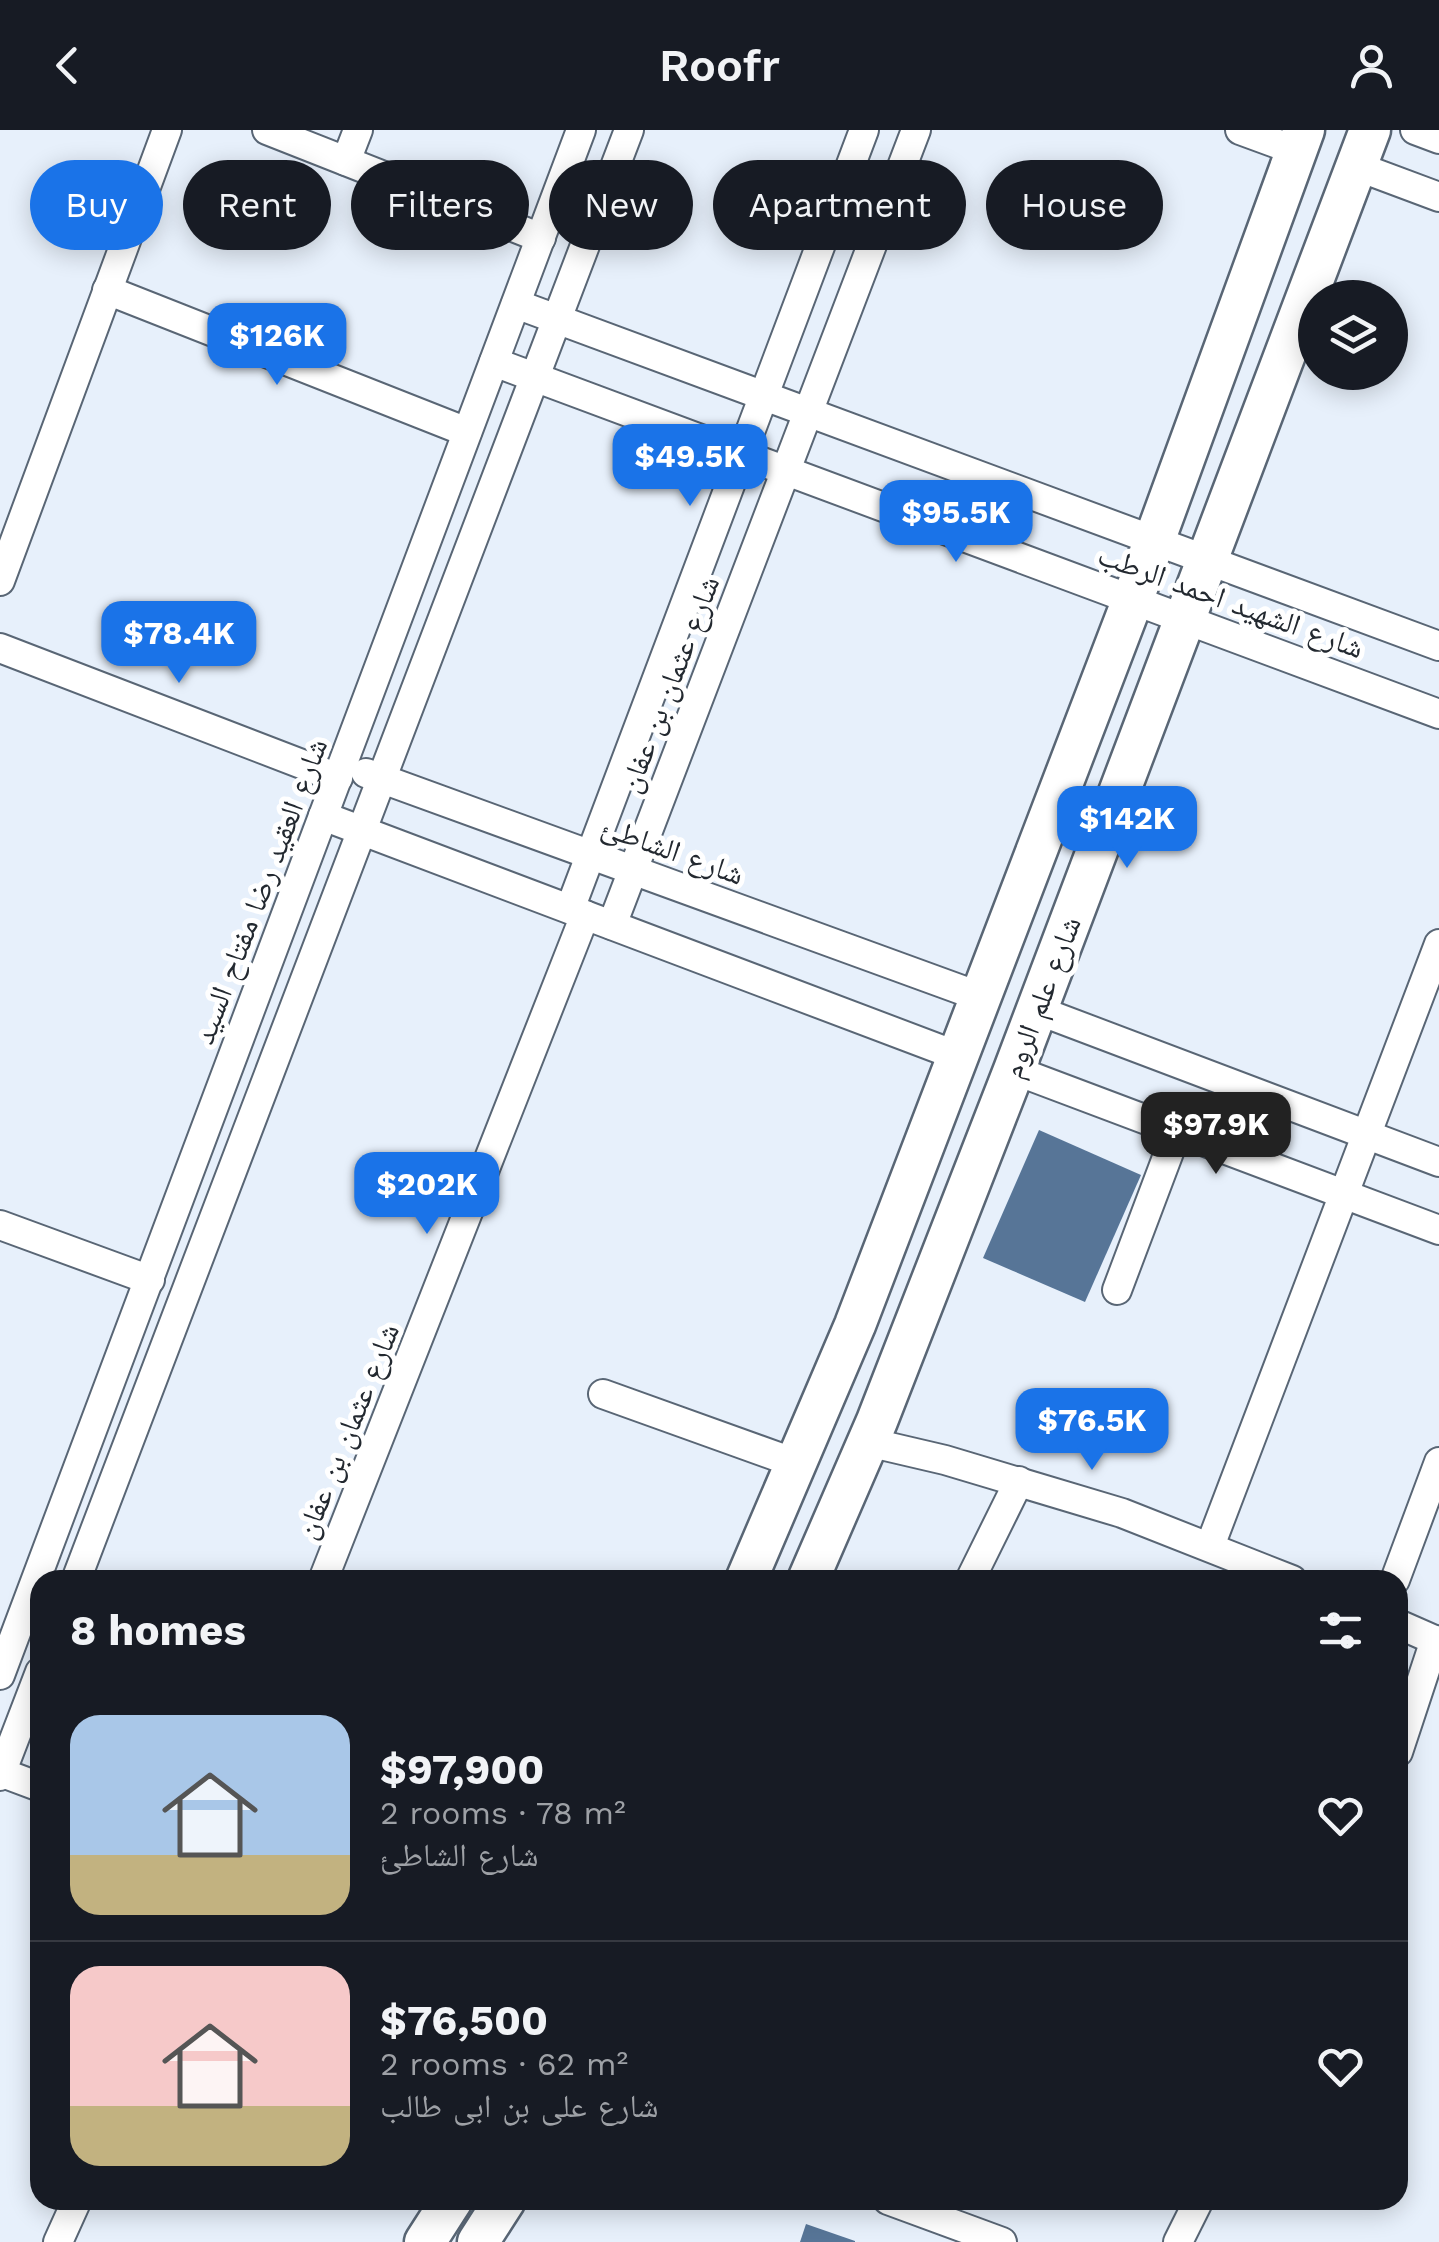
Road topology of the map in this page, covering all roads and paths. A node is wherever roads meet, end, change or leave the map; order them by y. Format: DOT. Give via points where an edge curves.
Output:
graph roads {
  1 [pos="166,130"];
  2 [pos="267,130"];
  3 [pos="358,130"];
  4 [pos="581,130"];
  5 [pos="629,130"];
  6 [pos="864,130"];
  7 [pos="916,130"];
  8 [pos="1240,130"];
  9 [pos="1415,130"];
  10 [pos="1439,139"];
  11 [pos="1300,141"];
  12 [pos="1363,148"];
  13 [pos="346,161"];
  14 [pos="1439,197"];
  15 [pos="541,238"];
  16 [pos="108,290"];
  17 [pos="516,304"];
  18 [pos="557,319"];
  19 [pos="494,362"];
  20 [pos="535,378"];
  21 [pos="764,396"];
  22 [pos="808,412"];
  23 [pos="467,432"];
  24 [pos="742,454"];
  25 [pos="785,470"];
  26 [pos="1154,540"];
  27 [pos="1207,560"];
  28 [pos="0,581"];
  29 [pos="1132,599"];
  30 [pos="1185,619"];
  31 [pos="1439,646"];
  32 [pos="0,648"];
  33 [pos="1439,714"];
  34 [pos="340,771"];
  35 [pos="383,780"];
  36 [pos="323,816"];
  37 [pos="364,831"];
  38 [pos="591,855"];
  39 [pos="633,870"];
  40 [pos="589,916"];
  41 [pos="1439,944"];
  42 [pos="981,996"];
  43 [pos="1037,1010"];
  44 [pos="958,1056"];
  45 [pos="1014,1070"];
  46 [pos="1176,1131"];
  47 [pos="1367,1134"];
  48 [pos="1439,1162"];
  49 [pos="1344,1194"];
  50 [pos="0,1225"];
  51 [pos="1439,1230"];
  52 [pos="150,1280"];
  53 [pos="1117,1290"];
  54 [pos="855,1325"];
  55 [pos="908,1343"];
  56 [pos="603,1394"];
  57 [pos="824,1403"];
  58 [pos="872,1432"];
  59 [pos="1439,1462"];
  60 [pos="798,1464"];
  61 [pos="1019,1481"];
  62 [pos="1210,1546"];
  63 [pos="40,1570"];
  64 [pos="80,1570"];
  65 [pos="327,1570"];
  66 [pos="750,1570"];
  67 [pos="812,1570"];
  68 [pos="975,1570"];
  69 [pos="1268,1570"];
  70 [pos="1399,1570"];
  71 [pos="30,1596"];
  72 [pos="1408,1628"];
  73 [pos="1437,1641"];
  74 [pos="0,1675"];
  75 [pos="30,1697"];
  76 [pos="1408,1724"];
  77 [pos="0,1773"];
  78 [pos="30,1783"];
  79 [pos="72,2210"];
  80 [pos="446,2210"];
  81 [pos="499,2210"];
  82 [pos="915,2210"];
  83 [pos="1194,2210"];
  84 [pos="58,2242"];
  85 [pos="425,2242"];
  86 [pos="478,2242"];
  87 [pos="1002,2242"];
  88 [pos="1178,2242"];
  1 -- 16 [label="street"];
  2 -- 13 [label="street"];
  3 -- 13 [label="street"];
  4 -- 15 [label="street, شارع العقيد رضا مفتاح السيد"];
  5 -- 18 [label="street"];
  6 -- 21 [label="street, شارع عثمان بن عفان"];
  7 -- 22 [label="street, شارع عثمان بن عفان"];
  8 -- 11 [label="street"];
  9 -- 10 [label="street"];
  11 -- 26 [label="street, شارع علم الروم"];
  12 -- 14 [label="street"];
  12 -- 27 [label="street, شارع علم الروم"];
  13 -- 15 [label="street"];
  15 -- 17 [label="street, شارع العقيد رضا مفتاح السيد"];
  16 -- 23 [label="street"];
  16 -- 28 [label="street"];
  17 -- 18 [label="street, شارع الشهيد احمد الرطب"];
  17 -- 19 [label="street, شارع العقيد رضا مفتاح السيد"];
  18 -- 20 [label="street"];
  18 -- 21 [label="street, شارع الشهيد احمد الرطب"];
  19 -- 20 [label="street, شارع الشهيد احمد الرطب"];
  19 -- 23 [label="street, شارع العقيد رضا مفتاح السيد"];
  20 -- 24 [label="street, شارع الشهيد احمد الرطب"];
  20 -- 35 [label="street"];
  21 -- 22 [label="street, شارع الشهيد احمد الرطب"];
  21 -- 24 [label="street, شارع عثمان بن عفان"];
  22 -- 25 [label="street, شارع عثمان بن عفان"];
  22 -- 26 [label="street, شارع الشهيد احمد الرطب"];
  23 -- 34 [label="street, شارع العقيد رضا مفتاح السيد"];
  24 -- 25 [label="street, شارع الشهيد احمد الرطب"];
  24 -- 38 [label="street, شارع عثمان بن عفان"];
  25 -- 29 [label="street, شارع الشهيد احمد الرطب"];
  25 -- 39 [label="street, شارع عثمان بن عفان"];
  26 -- 27 [label="street, شارع الشهيد احمد الرطب"];
  26 -- 29 [label="street, شارع علم الروم"];
  27 -- 30 [label="street, شارع علم الروم"];
  27 -- 31 [label="street, شارع الشهيد احمد الرطب"];
  29 -- 30 [label="street, شارع الشهيد احمد الرطب"];
  29 -- 42 [label="street, شارع علم الروم"];
  30 -- 33 [label="street, شارع الشهيد احمد الرطب"];
  30 -- 43 [label="street, شارع علم الروم"];
  32 -- 34 [label="street, شارع الشاطئ"];
  34 -- 35 [label="street, شارع الشاطئ"];
  34 -- 36 [label="street, شارع العقيد رضا مفتاح السيد"];
  35 -- 37 [label="street"];
  35 -- 38 [label="street, شارع الشاطئ"];
  36 -- 37 [label="street"];
  36 -- 52 [label="street, شارع العقيد رضا مفتاح السيد"];
  37 -- 40 [label="street"];
  37 -- 64 [label="street"];
  38 -- 39 [label="street, شارع الشاطئ"];
  38 -- 40 [label="street, شارع عثمان بن عفان"];
  39 -- 40 [label="street, شارع عثمان بن عفان"];
  39 -- 42 [label="street, شارع الشاطئ"];
  40 -- 44 [label="street"];
  40 -- 65 [label="street, شارع عثمان بن عفان"];
  41 -- 47 [label="street"];
  42 -- 44 [label="street, شارع علم الروم"];
  43 -- 45 [label="street, شارع علم الروم"];
  43 -- 47 [label="street"];
  44 -- 54 [label="street, شارع علم الروم"];
  45 -- 46 [label="street"];
  45 -- 55 [label="street, شارع علم الروم"];
  46 -- 49 [label="street"];
  46 -- 53 [label="street"];
  47 -- 48 [label="street"];
  47 -- 49 [label="street"];
  49 -- 51 [label="street"];
  49 -- 62 [label="street"];
  50 -- 52 [label="street"];
  52 -- 63 [label="street, شارع العقيد رضا مفتاح السيد"];
  54 -- 55 [label="street" via="874,1338"];
  54 -- 57 [label="street, شارع علم الروم"];
  55 -- 58 [label="street, شارع علم الروم"];
  56 -- 60 [label="street"];
  57 -- 58 [label="street" via="848,1404"];
  57 -- 60 [label="street, شارع علم الروم"];
  58 -- 61 [label="street"];
  58 -- 67 [label="street, شارع علم الروم"];
  59 -- 70 [label="street"];
  60 -- 66 [label="street, شارع علم الروم"];
  61 -- 62 [label="street"];
  61 -- 68 [label="street"];
  62 -- 69 [label="street"];
  71 -- 74 [label="street, شارع العقيد رضا مفتاح السيد"];
  72 -- 73 [label="street"];
  73 -- 76 [label="street"];
  75 -- 77 [label="street"];
  77 -- 78 [label="street"];
  79 -- 84 [label="street"];
  80 -- 85 [label="street"];
  81 -- 86 [label="street"];
  82 -- 87 [label="street"];
  83 -- 88 [label="street"];
}
